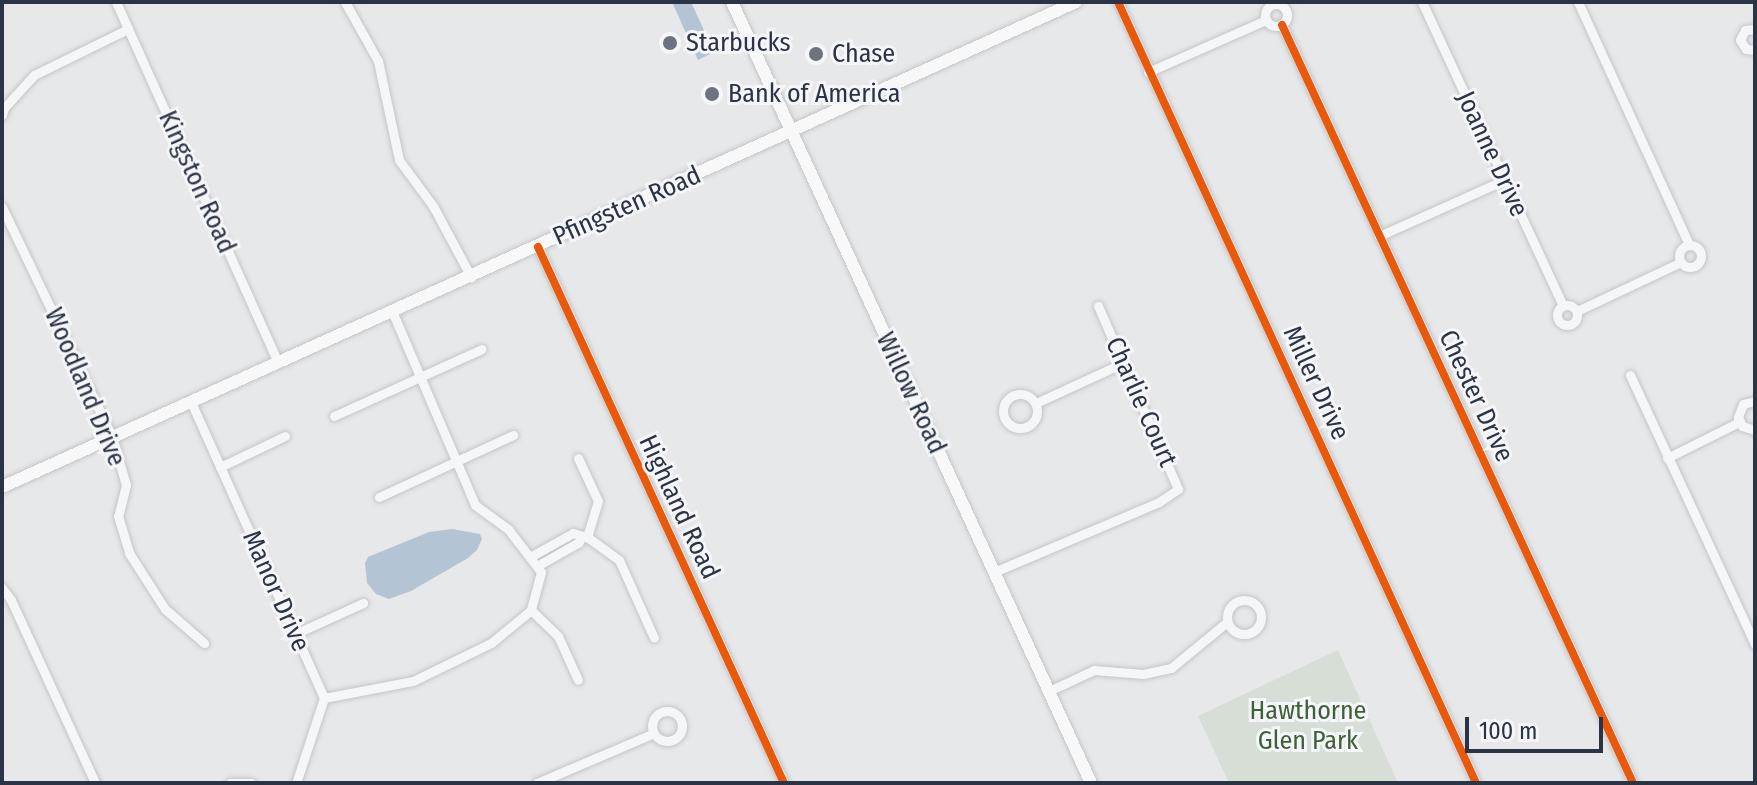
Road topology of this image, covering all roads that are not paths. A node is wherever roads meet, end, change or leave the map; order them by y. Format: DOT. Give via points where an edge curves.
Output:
graph roads {
  1 [pos="116,2"];
  2 [pos="345,2"];
  3 [pos="732,2"];
  4 [pos="1076,2"];
  5 [pos="1118,2"];
  6 [pos="1422,2"];
  7 [pos="1578,2"];
  8 [pos="1266,20"];
  9 [pos="1282,25"];
  10 [pos="128,29"];
  11 [pos="1755,29"];
  12 [pos="1755,50"];
  13 [pos="1148,72"];
  14 [pos="3,110"];
  15 [pos="791,132"];
  16 [pos="1504,180"];
  17 [pos="2,207"];
  18 [pos="1379,236"];
  19 [pos="1689,245"];
  20 [pos="538,247"];
  21 [pos="1681,262"];
  22 [pos="471,277"];
  23 [pos="1098,306"];
  24 [pos="1563,306"];
  25 [pos="392,311"];
  26 [pos="1577,311"];
  27 [pos="482,349"];
  28 [pos="278,362"];
  29 [pos="1123,363"];
  30 [pos="1630,375"];
  31 [pos="420,377"];
  32 [pos="1755,401"];
  33 [pos="191,402"];
  34 [pos="1036,403"];
  35 [pos="334,416"];
  36 [pos="1739,422"];
  37 [pos="1755,430"];
  38 [pos="513,435"];
  39 [pos="285,436"];
  40 [pos="112,437"];
  41 [pos="578,458"];
  42 [pos="1667,458"];
  43 [pos="457,462"];
  44 [pos="220,467"];
  45 [pos="2,487"];
  46 [pos="379,497"];
  47 [pos="584,536"];
  48 [pos="530,557"];
  49 [pos="537,566"];
  50 [pos="994,572"];
  51 [pos="2,588"];
  52 [pos="363,603"];
  53 [pos="531,610"];
  54 [pos="1227,622"];
  55 [pos="295,634"];
  56 [pos="654,638"];
  57 [pos="1754,640"];
  58 [pos="204,643"];
  59 [pos="578,680"];
  60 [pos="1049,691"];
  61 [pos="324,698"];
  62 [pos="654,733"];
  63 [pos="95,783"];
  64 [pos="230,783"];
  65 [pos="251,783"];
  66 [pos="296,783"];
  67 [pos="537,783"];
  68 [pos="784,783"];
  69 [pos="1091,783"];
  70 [pos="1476,783"];
  71 [pos="1633,783"];
  1 -- 10 [label="street, Kingston Road"];
  2 -- 22 [label="street" via="378,61 399,160 433,206"];
  3 -- 15 [label="main road, Willow Road"];
  4 -- 15 [label="main road, Pfingsten Road"];
  5 -- 13 [label="street, Miller Drive"];
  6 -- 16 [label="street, Joanne Drive"];
  7 -- 19 [label="street"];
  8 -- 9 [label="street"];
  8 -- 9 [label="street" via="1269,7 1281,5 1288,17"];
  8 -- 13 [label="street"];
  9 -- 18 [label="street, Chester Drive"];
  10 -- 14 [label="street" via="34,75"];
  10 -- 28 [label="street, Kingston Road"];
  11 -- 12 [label="street" via="1745,30 1740,40 1746,49"];
  13 -- 70 [label="street, Miller Drive"];
  15 -- 20 [label="main road, Pfingsten Road"];
  15 -- 50 [label="main road, Willow Road"];
  16 -- 18 [label="street"];
  16 -- 24 [label="street, Joanne Drive"];
  17 -- 40 [label="street, Woodland Drive"];
  18 -- 71 [label="street, Chester Drive"];
  19 -- 21 [label="street" via="1680,251"];
  19 -- 21 [label="street" via="1701,252 1699,262 1690,267"];
  20 -- 22 [label="main road, Pfingsten Road"];
  20 -- 68 [label="street, Highland Road"];
  21 -- 26 [label="street"];
  22 -- 25 [label="main road, Pfingsten Road"];
  23 -- 29 [label="street, Charlie Court"];
  24 -- 26 [label="street"];
  24 -- 26 [label="street" via="1557,314 1564,325 1574,324"];
  25 -- 28 [label="main road, Pfingsten Road"];
  25 -- 31 [label="street"];
  27 -- 31 [label="street"];
  28 -- 33 [label="main road, Pfingsten Road"];
  29 -- 34 [label="street"];
  29 -- 50 [label="street, Charlie Court" via="1178,489 1159,502"];
  30 -- 42 [label="street"];
  31 -- 35 [label="street"];
  31 -- 43 [label="street"];
  32 -- 36 [label="street" via="1740,408"];
  33 -- 40 [label="main road, Pfingsten Road"];
  33 -- 44 [label="street, Manor Drive"];
  36 -- 37 [label="street"];
  36 -- 42 [label="street"];
  38 -- 43 [label="street"];
  39 -- 44 [label="street"];
  40 -- 45 [label="main road, Pfingsten Road"];
  40 -- 58 [label="street, Woodland Drive" via="126,485 118,516 129,553 165,609"];
  41 -- 47 [label="street" via="598,501"];
  42 -- 57 [label="street"];
  43 -- 46 [label="street"];
  43 -- 48 [label="street" via="475,505 508,529"];
  44 -- 55 [label="street, Manor Drive"];
  47 -- 48 [label="street" via="573,533"];
  47 -- 49 [label="street"];
  47 -- 56 [label="street" via="619,560"];
  48 -- 49 [label="street"];
  49 -- 53 [label="street" via="541,572"];
  50 -- 60 [label="main road, Willow Road"];
  51 -- 63 [label="street"];
  52 -- 55 [label="street"];
  53 -- 59 [label="street" via="558,636"];
  53 -- 61 [label="street" via="491,643 413,681"];
  54 -- 60 [label="street" via="1171,668 1143,674 1094,670"];
  55 -- 61 [label="street, Manor Drive"];
  60 -- 69 [label="main road, Willow Road"];
  61 -- 66 [label="street"];
  62 -- 67 [label="street"];
  64 -- 65 [label="street"];
}
